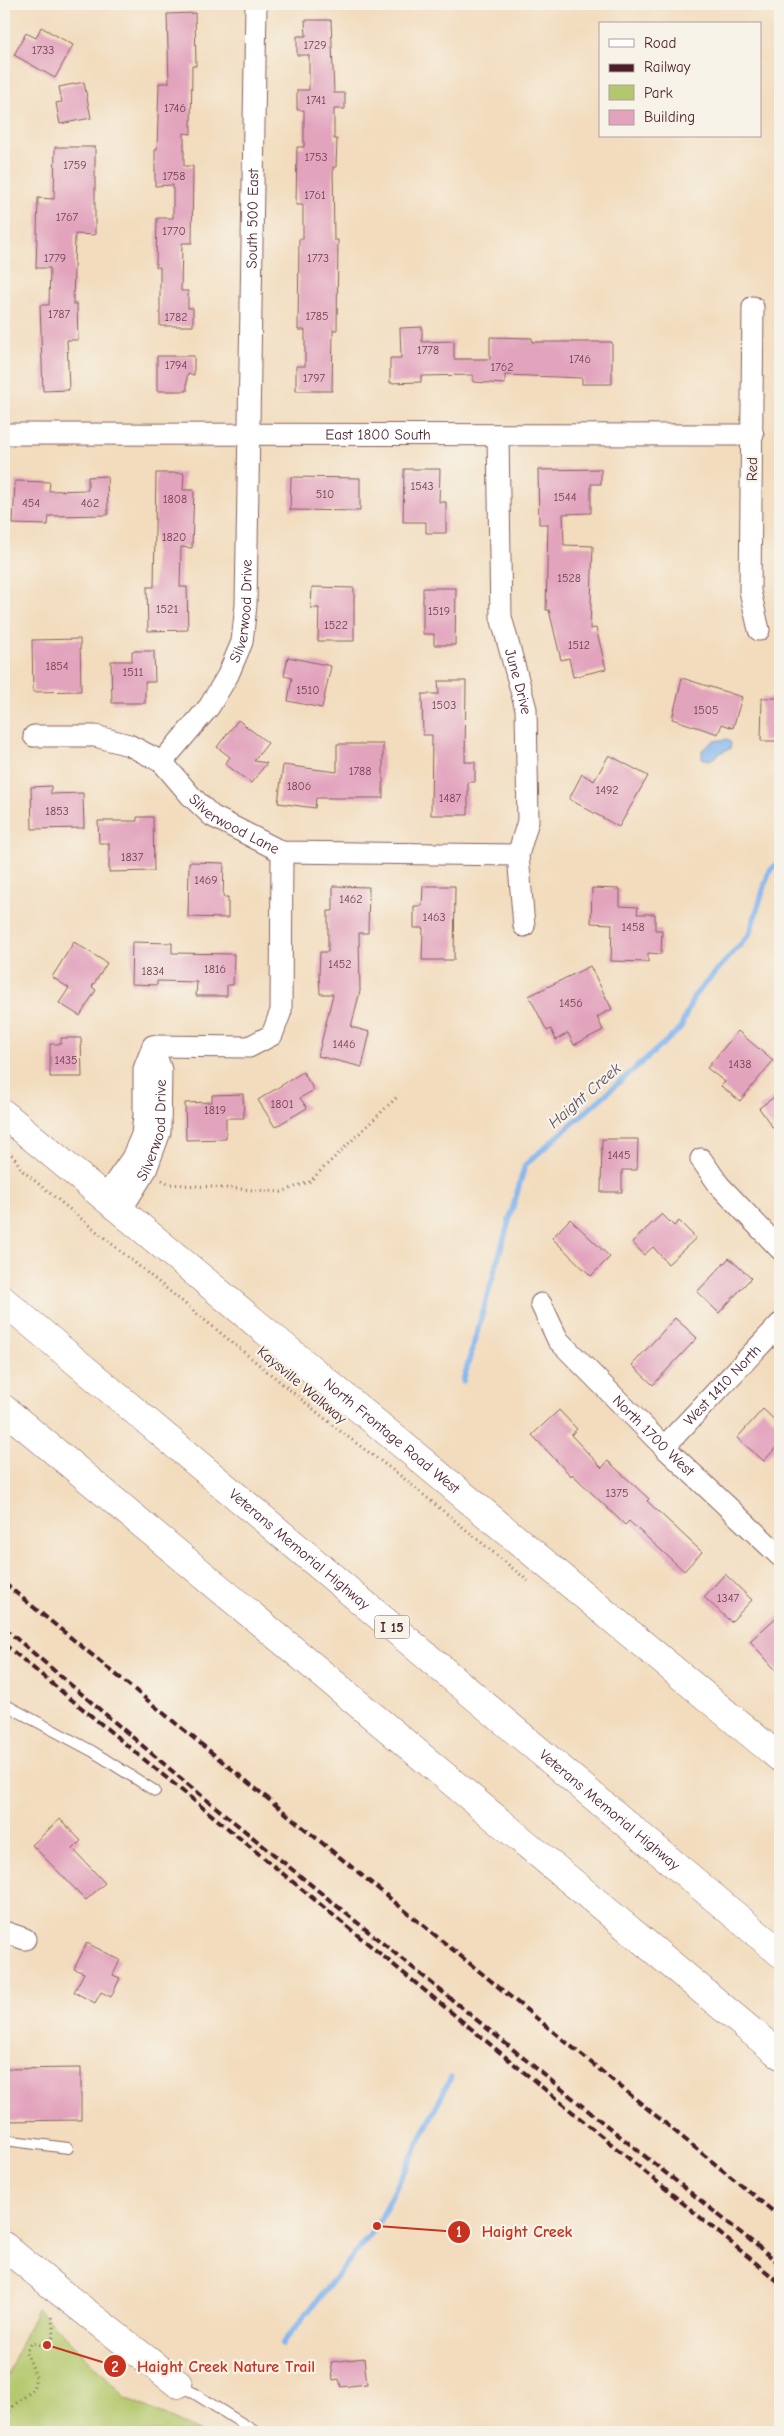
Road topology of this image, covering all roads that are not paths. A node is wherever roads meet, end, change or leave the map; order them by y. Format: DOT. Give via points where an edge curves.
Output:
graph roads {
  1 [pos="256,4"];
  2 [pos="753,307"];
  3 [pos="4,434"];
  4 [pos="248,435"];
  5 [pos="753,435"];
  6 [pos="498,436"];
  7 [pos="759,630"];
  8 [pos="34,736"];
  9 [pos="162,762"];
  10 [pos="282,852"];
  11 [pos="518,855"];
  12 [pos="524,926"];
  13 [pos="153,1046"];
  14 [pos="4,1114"];
  15 [pos="701,1159"];
  16 [pos="113,1203"];
  17 [pos="780,1249"];
  18 [pos="4,1301"];
  19 [pos="541,1304"];
  20 [pos="780,1324"];
  21 [pos="4,1409"];
  22 [pos="664,1446"];
  23 [pos="780,1556"];
  24 [pos="4,1704"];
  25 [pos="780,1758"];
  26 [pos="156,1791"];
  27 [pos="4,1932"];
  28 [pos="25,1939"];
  29 [pos="780,1953"];
  30 [pos="780,2055"];
  31 [pos="4,2140"];
  32 [pos="68,2148"];
  33 [pos="4,2246"];
  34 [pos="178,2384"];
  35 [pos="256,2432"];
  1 -- 4 [label="street, South 500 East"];
  2 -- 5 [label="street, Red"];
  3 -- 4 [label="street, East 1800 South"];
  4 -- 6 [label="street, East 1800 South"];
  4 -- 9 [label="street, Silverwood Drive" via="246,605 242,642 209,707"];
  5 -- 6 [label="street, East 1800 South"];
  5 -- 7 [label="street, Red" via="750,591"];
  6 -- 11 [label="street, June Drive" via="501,617 526,709 528,821"];
  8 -- 9 [label="street, Silverwood Lane" via="95,736 129,745"];
  9 -- 10 [label="street, Silverwood Lane" via="212,816"];
  10 -- 11 [label="street, Silverwood Lane"];
  10 -- 13 [label="street" via="281,1012 272,1035 249,1047"];
  11 -- 12 [label="street, June Drive"];
  13 -- 16 [label="street, Silverwood Drive" via="144,1070 142,1135"];
  13 -- 16 [label="street, Silverwood Drive" via="161,1070 160,1132 146,1170"];
  14 -- 16 [label="main road, North Frontage Road West"];
  15 -- 17 [label="street" via="719,1185"];
  16 -- 25 [label="main road, North Frontage Road West"];
  18 -- 29 [label="main road, Veterans Memorial Highway / I 15"];
  19 -- 22 [label="street, North 1700 West" via="558,1340"];
  20 -- 22 [label="street, West 1410 North"];
  21 -- 30 [label="main road"];
  22 -- 23 [label="street, North 1700 West"];
  24 -- 26 [label="lane" via="92,1750"];
  27 -- 28 [label="street"];
  31 -- 32 [label="lane"];
  33 -- 34 [label="main road"];
  34 -- 35 [label="lane"];
}
